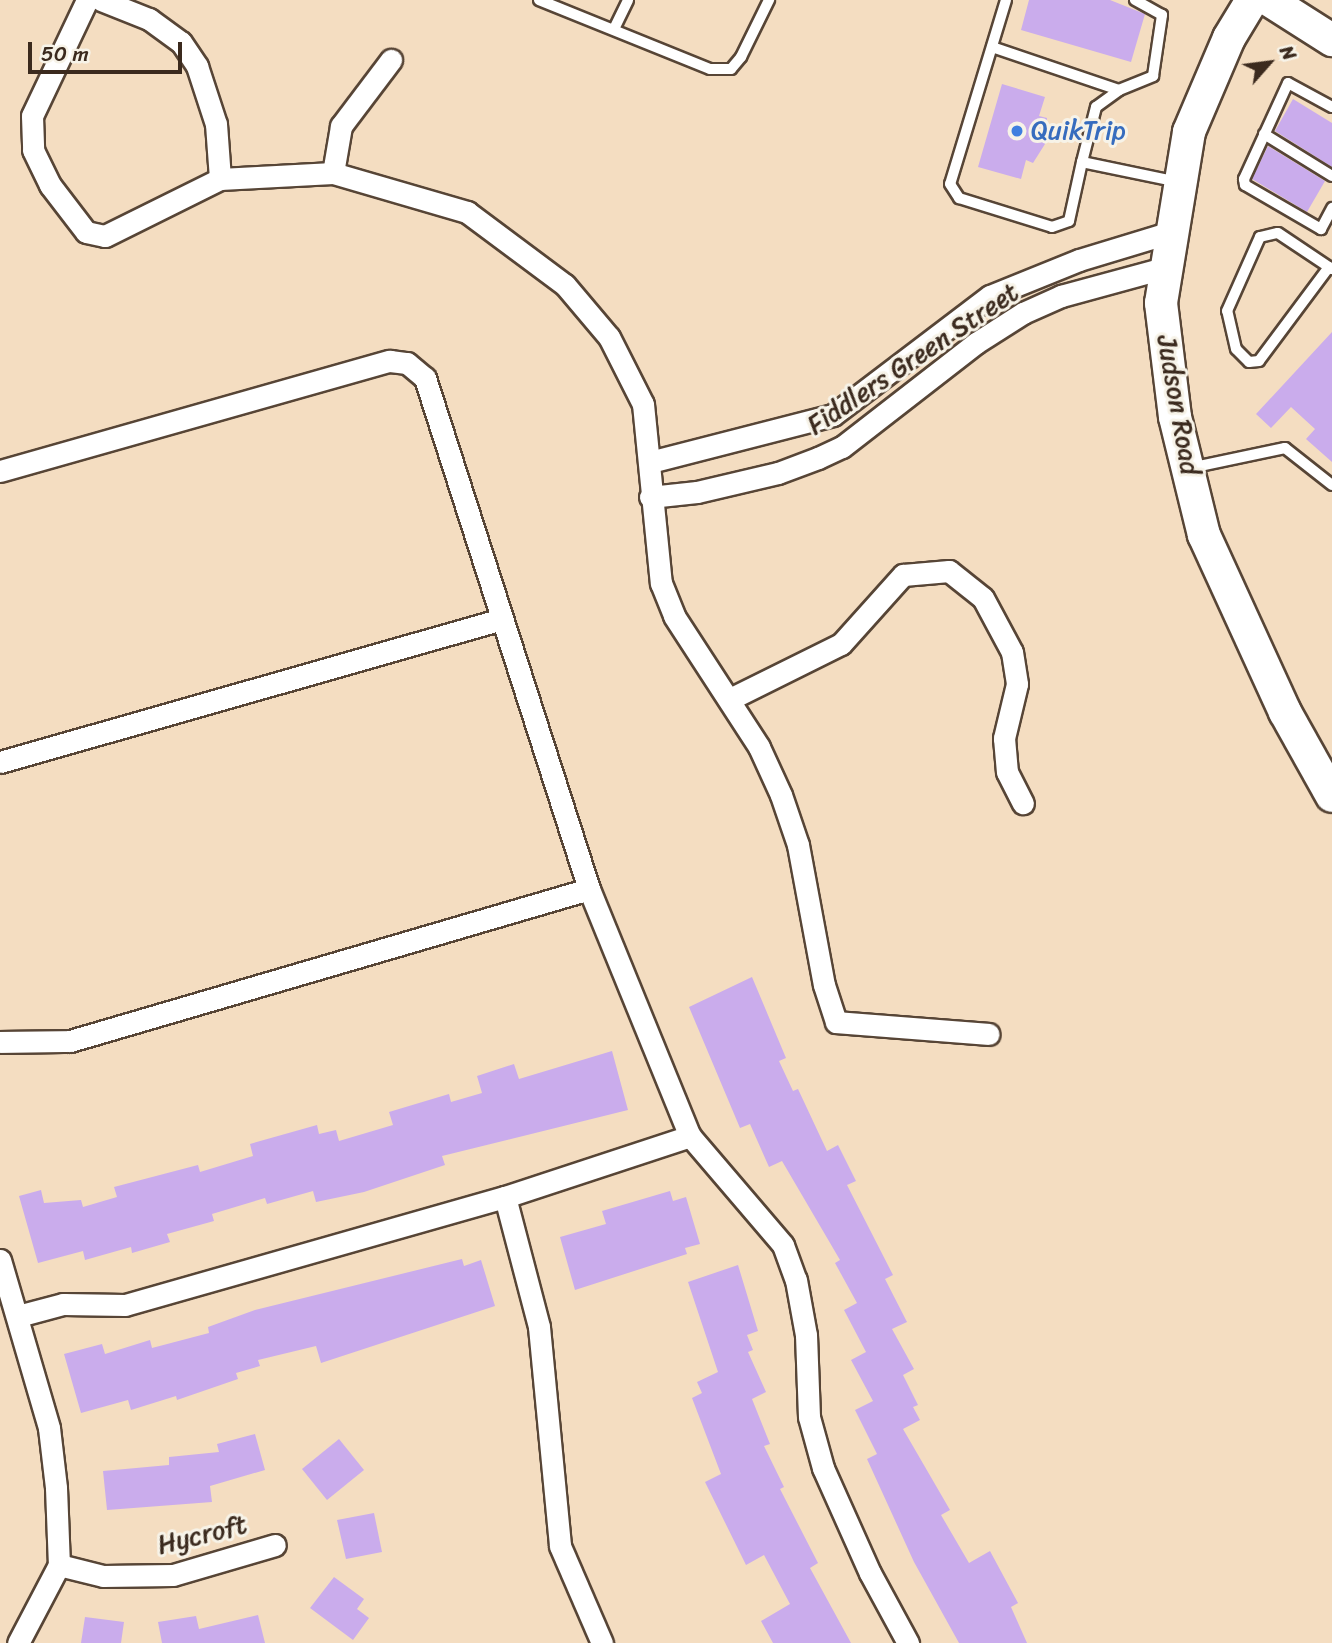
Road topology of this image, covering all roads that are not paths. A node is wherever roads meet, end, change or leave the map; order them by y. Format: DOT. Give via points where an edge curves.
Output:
graph roads {
  1 [pos="87,0"];
  2 [pos="101,0"];
  3 [pos="539,0"];
  4 [pos="628,0"];
  5 [pos="769,0"];
  6 [pos="1006,0"];
  7 [pos="1135,0"];
  8 [pos="1252,0"];
  9 [pos="1269,0"];
  10 [pos="614,29"];
  11 [pos="1332,40"];
  12 [pos="992,47"];
  13 [pos="391,60"];
  14 [pos="1119,90"];
  15 [pos="1332,107"];
  16 [pos="1264,134"];
  17 [pos="1082,162"];
  18 [pos="333,173"];
  19 [pos="1332,176"];
  20 [pos="220,179"];
  21 [pos="1179,182"];
  22 [pos="1332,208"];
  23 [pos="1171,232"];
  24 [pos="1164,268"];
  25 [pos="1331,268"];
  26 [pos="650,462"];
  27 [pos="1187,468"];
  28 [pos="0,471"];
  29 [pos="1332,485"];
  30 [pos="650,497"];
  31 [pos="502,619"];
  32 [pos="730,699"];
  33 [pos="0,762"];
  34 [pos="1329,781"];
  35 [pos="1023,803"];
  36 [pos="589,889"];
  37 [pos="989,1034"];
  38 [pos="0,1042"];
  39 [pos="690,1136"];
  40 [pos="505,1198"];
  41 [pos="0,1260"];
  42 [pos="18,1316"];
  43 [pos="275,1545"];
  44 [pos="59,1565"];
  45 [pos="18,1643"];
  46 [pos="602,1643"];
  47 [pos="908,1643"];
  1 -- 20 [label="street" via="32,116 33,150 50,185 86,232 105,236"];
  2 -- 20 [label="street" via="149,19 181,42 197,66 216,124"];
  3 -- 10 [label="lane"];
  4 -- 10 [label="lane"];
  5 -- 10 [label="lane" via="731,69 710,69"];
  6 -- 12 [label="lane"];
  7 -- 14 [label="lane" via="1154,7 1163,26 1153,76"];
  8 -- 21 [label="main road, Judson Road" via="1210,79 1189,132"];
  9 -- 11 [label="main road"];
  12 -- 14 [label="lane"];
  12 -- 17 [label="lane" via="950,184 959,198 1052,227 1069,221"];
  13 -- 18 [label="street" via="341,126"];
  14 -- 17 [label="lane" via="1096,107"];
  15 -- 16 [label="lane" via="1288,83"];
  16 -- 19 [label="lane"];
  16 -- 22 [label="lane" via="1245,185 1321,229"];
  17 -- 21 [label="lane"];
  18 -- 20 [label="street"];
  18 -- 26 [label="street" via="467,212 565,285 609,337 633,377 643,404"];
  21 -- 23 [label="main road, Judson Road"];
  23 -- 24 [label="main road, Judson Road"];
  23 -- 26 [label="street, Fiddlers Green Street" via="1068,264 990,296 833,415"];
  24 -- 27 [label="main road, Judson Road" via="1163,315 1175,417"];
  24 -- 30 [label="street, Fiddlers Green Street" via="1060,296 1023,313 976,343 842,447 818,458 738,483"];
  25 -- 25 [label="lane" via="1278,233 1260,237 1227,311 1236,349 1249,362 1259,361"];
  26 -- 30 [label="street"];
  27 -- 29 [label="lane" via="1285,448"];
  27 -- 34 [label="main road, Judson Road" via="1204,535 1285,712"];
  28 -- 31 [label="street" via="390,361 407,363 425,378"];
  30 -- 32 [label="street" via="661,583 674,616"];
  31 -- 33 [label="street"];
  31 -- 36 [label="street"];
  32 -- 35 [label="street" via="841,644 903,575 948,571 984,598 1012,652 1017,684 1004,738 1007,772"];
  32 -- 37 [label="street" via="759,747 798,845 824,985 836,1022"];
  36 -- 38 [label="street" via="70,1041"];
  36 -- 39 [label="street"];
  39 -- 40 [label="street"];
  39 -- 47 [label="street" via="783,1245 803,1321 809,1417 823,1468 870,1573"];
  40 -- 42 [label="street" via="125,1305 64,1304"];
  40 -- 46 [label="street" via="539,1327 560,1546"];
  41 -- 42 [label="street"];
  42 -- 44 [label="street" via="50,1428"];
  43 -- 44 [label="street, Hycroft" via="173,1575 103,1576"];
  44 -- 45 [label="street"];
}
